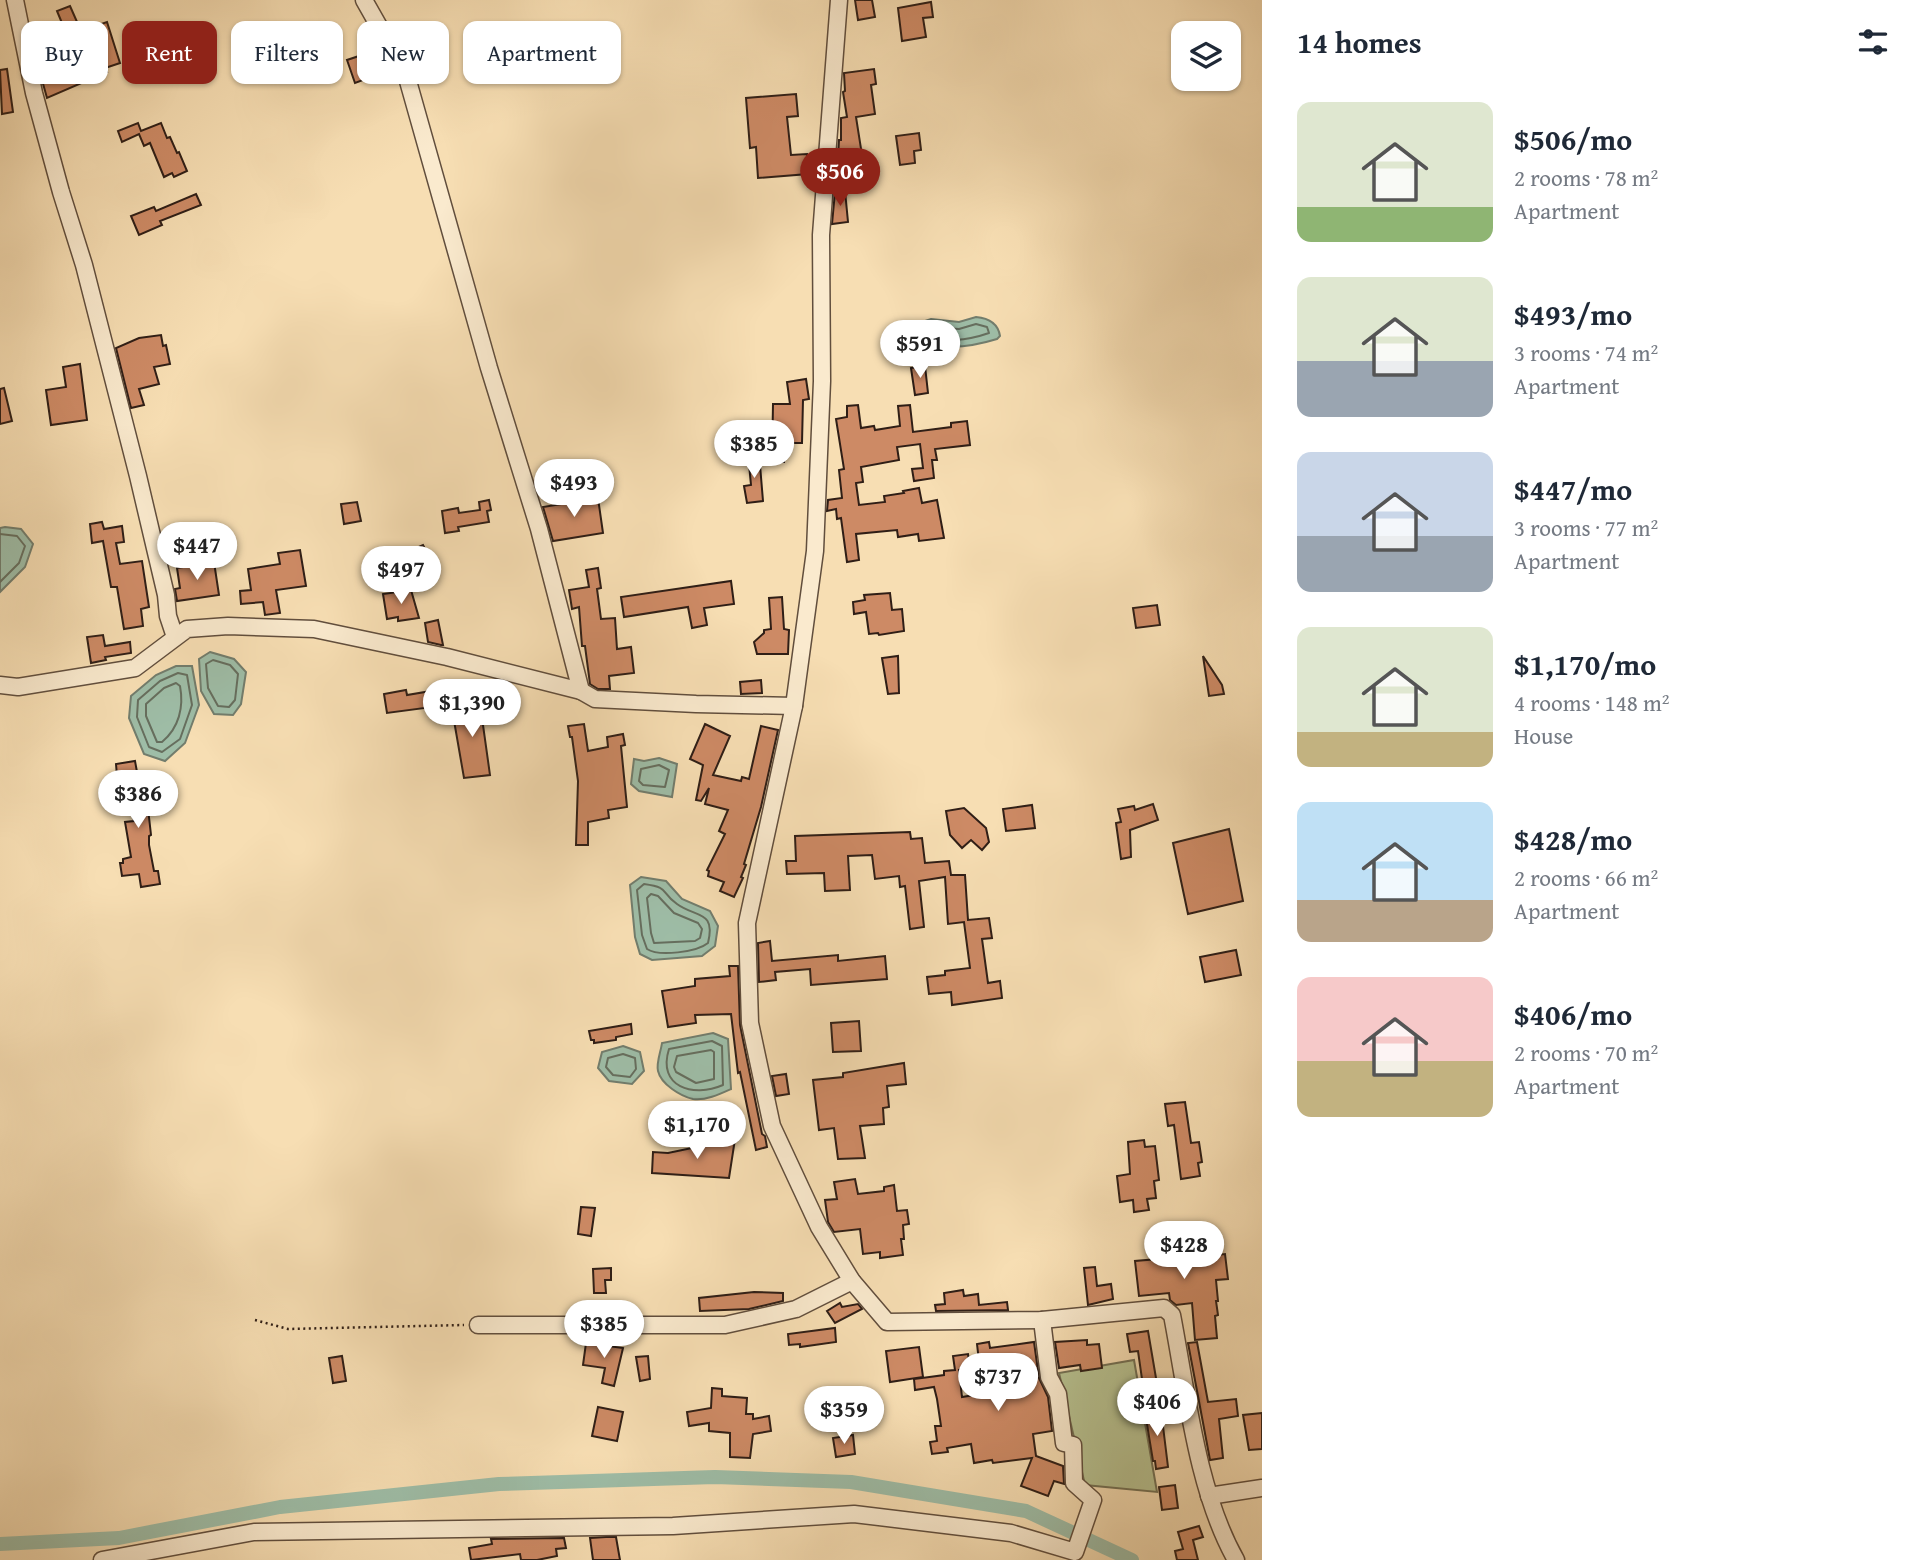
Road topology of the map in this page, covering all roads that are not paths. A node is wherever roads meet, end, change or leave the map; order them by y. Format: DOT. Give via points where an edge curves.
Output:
graph roads {
  1 [pos="15,0"];
  2 [pos="364,0"];
  3 [pos="839,0"];
  4 [pos="175,637"];
  5 [pos="0,685"];
  6 [pos="581,691"];
  7 [pos="794,706"];
  8 [pos="852,1280"];
  9 [pos="1042,1320"];
  10 [pos="478,1325"];
  11 [pos="1262,1488"];
  12 [pos="1209,1496"];
  13 [pos="102,1560"];
  14 [pos="1236,1560"];
  1 -- 4 [label="street" via="34,93 84,265"];
  2 -- 6 [label="street" via="406,74 539,529"];
  3 -- 7 [label="street" via="821,235 822,381 815,551"];
  4 -- 5 [label="street" via="135,668 18,687"];
  4 -- 6 [label="street" via="187,629 228,626 314,629"];
  6 -- 7 [label="street" via="595,699"];
  7 -- 8 [label="street" via="747,923 750,1023 772,1126 819,1227"];
  8 -- 9 [label="street" via="887,1322"];
  8 -- 10 [label="street" via="796,1309 725,1325"];
  9 -- 12 [label="street" via="1169,1311"];
  9 -- 13 [label="street" via="1063,1441 1073,1445 1073,1483 1093,1500 1075,1552 1011,1533 854,1514 673,1526 254,1532"];
  11 -- 12 [label="street"];
  12 -- 14 [label="street"];
}
